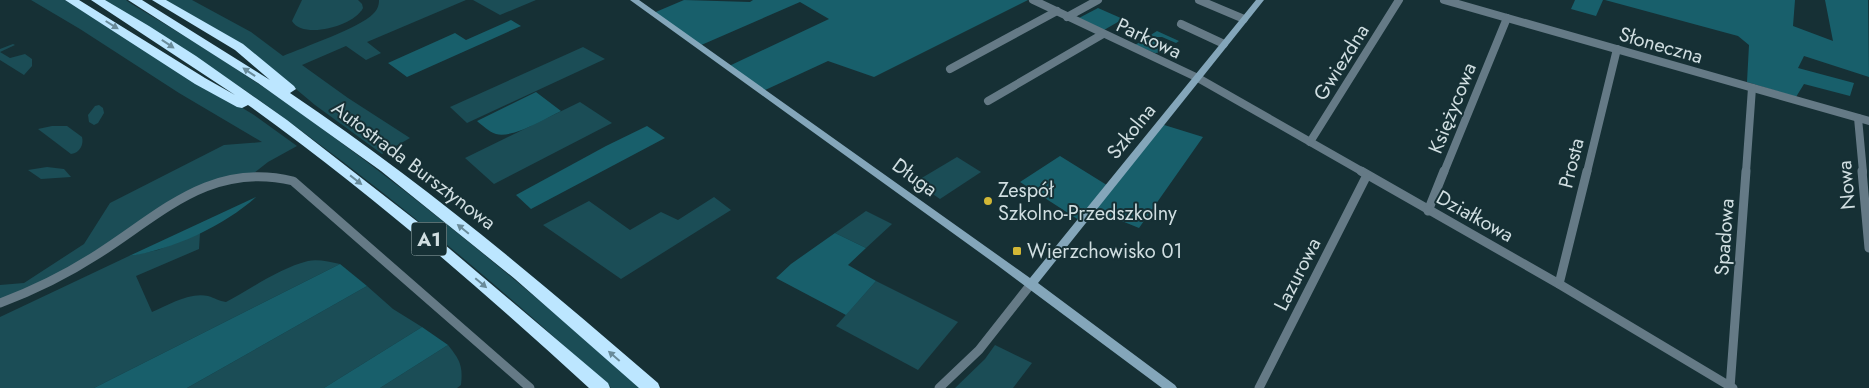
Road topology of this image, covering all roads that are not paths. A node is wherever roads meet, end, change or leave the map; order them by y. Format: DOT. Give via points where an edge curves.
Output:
graph roads {
  1 [pos="70,0"];
  2 [pos="97,0"];
  3 [pos="134,0"];
  4 [pos="158,0"];
  5 [pos="636,0"];
  6 [pos="1033,0"];
  7 [pos="1098,0"];
  8 [pos="1199,0"];
  9 [pos="1260,0"];
  10 [pos="1399,0"];
  11 [pos="1444,0"];
  12 [pos="1057,12"];
  13 [pos="1067,17"];
  14 [pos="1507,18"];
  15 [pos="1244,19"];
  16 [pos="1181,24"];
  17 [pos="1103,34"];
  18 [pos="1224,44"];
  19 [pos="1617,49"];
  20 [pos="950,68"];
  21 [pos="1198,78"];
  22 [pos="1752,88"];
  23 [pos="988,100"];
  24 [pos="1858,118"];
  25 [pos="1869,121"];
  26 [pos="346,140"];
  27 [pos="1310,142"];
  28 [pos="318,150"];
  29 [pos="1367,175"];
  30 [pos="1428,210"];
  31 [pos="1869,248"];
  32 [pos="1031,284"];
  33 [pos="1559,284"];
  34 [pos="0,303"];
  35 [pos="530,388"];
  36 [pos="601,388"];
  37 [pos="651,388"];
  38 [pos="939,388"];
  39 [pos="1172,388"];
  40 [pos="1258,388"];
  41 [pos="1731,388"];
  1 -- 28 [label="highway, one-way"];
  2 -- 28 [label="highway, A1, one-way" via="230,86"];
  26 -- 3 [label="highway, Autostrada Bursztynowa / A1, one-way" via="251,72"];
  4 -- 26 [label="highway" via="260,63"];
  5 -- 32 [label="street, Długa"];
  6 -- 12 [label="street, Parkowa"];
  7 -- 13 [label="street"];
  8 -- 15 [label="street"];
  9 -- 15 [label="street, Szkolna"];
  10 -- 27 [label="street, Gwiezdna"];
  11 -- 14 [label="street, Słoneczna"];
  12 -- 13 [label="street, Parkowa"];
  12 -- 20 [label="street"];
  13 -- 17 [label="street, Parkowa"];
  14 -- 19 [label="street, Słoneczna"];
  14 -- 30 [label="street, Księżycowa"];
  15 -- 18 [label="street, Szkolna"];
  16 -- 18 [label="street"];
  17 -- 21 [label="street, Parkowa"];
  17 -- 23 [label="street"];
  18 -- 21 [label="street, Szkolna"];
  19 -- 22 [label="street, Słoneczna"];
  19 -- 33 [label="street, Prosta"];
  21 -- 27 [label="street, Działkowa"];
  21 -- 32 [label="street, Szkolna"];
  22 -- 24 [label="street, Słoneczna"];
  22 -- 41 [label="street, Spadowa"];
  24 -- 25 [label="street, Słoneczna"];
  24 -- 31 [label="street, Nowa"];
  37 -- 26 [label="highway, Autostrada Bursztynowa / A1, one-way" via="511,268"];
  27 -- 29 [label="street, Działkowa"];
  28 -- 36 [label="highway, A1, one-way" via="424,235"];
  29 -- 30 [label="street, Działkowa"];
  29 -- 40 [label="street, Lazurowa"];
  30 -- 33 [label="street, Działkowa"];
  32 -- 38 [label="street" via="979,350"];
  32 -- 39 [label="street, Długa"];
  33 -- 41 [label="street, Działkowa"];
  34 -- 35 [label="street" via="64,276 204,186 262,175 276,176 292,181"];
}
